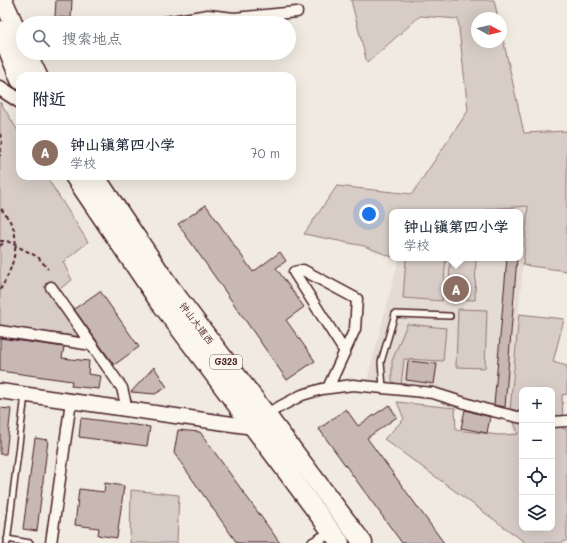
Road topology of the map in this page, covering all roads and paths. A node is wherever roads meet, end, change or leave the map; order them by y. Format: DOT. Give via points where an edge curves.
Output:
graph roads {
  1 [pos="3,0"];
  2 [pos="297,12"];
  3 [pos="202,16"];
  4 [pos="217,16"];
  5 [pos="255,16"];
  6 [pos="16,29"];
  7 [pos="0,30"];
  8 [pos="30,60"];
  9 [pos="17,72"];
  10 [pos="36,72"];
  11 [pos="0,88"];
  12 [pos="16,98"];
  13 [pos="0,134"];
  14 [pos="0,156"];
  15 [pos="77,180"];
  16 [pos="99,180"];
  17 [pos="0,208"];
  18 [pos="0,241"];
  19 [pos="5,241"];
  20 [pos="15,245"];
  21 [pos="0,246"];
  22 [pos="48,269"];
  23 [pos="51,287"];
  24 [pos="0,290"];
  25 [pos="450,316"];
  26 [pos="0,331"];
  27 [pos="92,346"];
  28 [pos="344,352"];
  29 [pos="328,388"];
  30 [pos="383,388"];
  31 [pos="0,391"];
  32 [pos="25,394"];
  33 [pos="71,401"];
  34 [pos="128,409"];
  35 [pos="266,414"];
  36 [pos="519,417"];
  37 [pos="567,421"];
  38 [pos="555,422"];
  39 [pos="253,427"];
  40 [pos="347,522"];
  41 [pos="336,537"];
  42 [pos="7,541"];
  43 [pos="30,543"];
  44 [pos="51,543"];
  45 [pos="314,543"];
  46 [pos="362,543"];
  1 -- 6 [label="highway"];
  2 -- 5 [label="street"];
  3 -- 4 [label="street"];
  7 -- 9 [label="highway"];
  8 -- 10 [label="highway"];
  11 -- 12 [label="street"];
  13 -- 14 [label="path"];
  15 -- 39 [label="highway, 钟山大道西 / G323" via="156,297"];
  16 -- 35 [label="highway, 钟山大道西 / G323" via="170,287"];
  17 -- 20 [label="path" via="14,229"];
  18 -- 19 [label="path"];
  19 -- 20 [label="path"];
  19 -- 21 [label="path"];
  20 -- 22 [label="path" via="38,257"];
  20 -- 24 [label="path" via="14,258"];
  23 -- 27 [label="street"];
  25 -- 30 [label="lane" via="395,314 381,362"];
  26 -- 27 [label="street"];
  27 -- 34 [label="street" via="122,388"];
  28 -- 28 [label="street" via="355,329 357,299 303,270 294,272"];
  28 -- 29 [label="street"];
  29 -- 30 [label="street" via="353,385"];
  29 -- 35 [label="street" via="302,395"];
  30 -- 36 [label="street" via="433,393"];
  31 -- 32 [label="street"];
  32 -- 33 [label="street"];
  32 -- 42 [label="lane"];
  33 -- 34 [label="street"];
  33 -- 44 [label="street"];
  34 -- 39 [label="street"];
  35 -- 39 [label="street"];
  35 -- 40 [label="highway, 钟山大道西 / G323"];
  37 -- 38 [label="street"];
  39 -- 41 [label="highway, 钟山大道西 / G323"];
  40 -- 41 [label="street"];
  40 -- 46 [label="highway, 钟山大道西 / G323"];
  41 -- 45 [label="street"];
  42 -- 43 [label="lane"];
}
